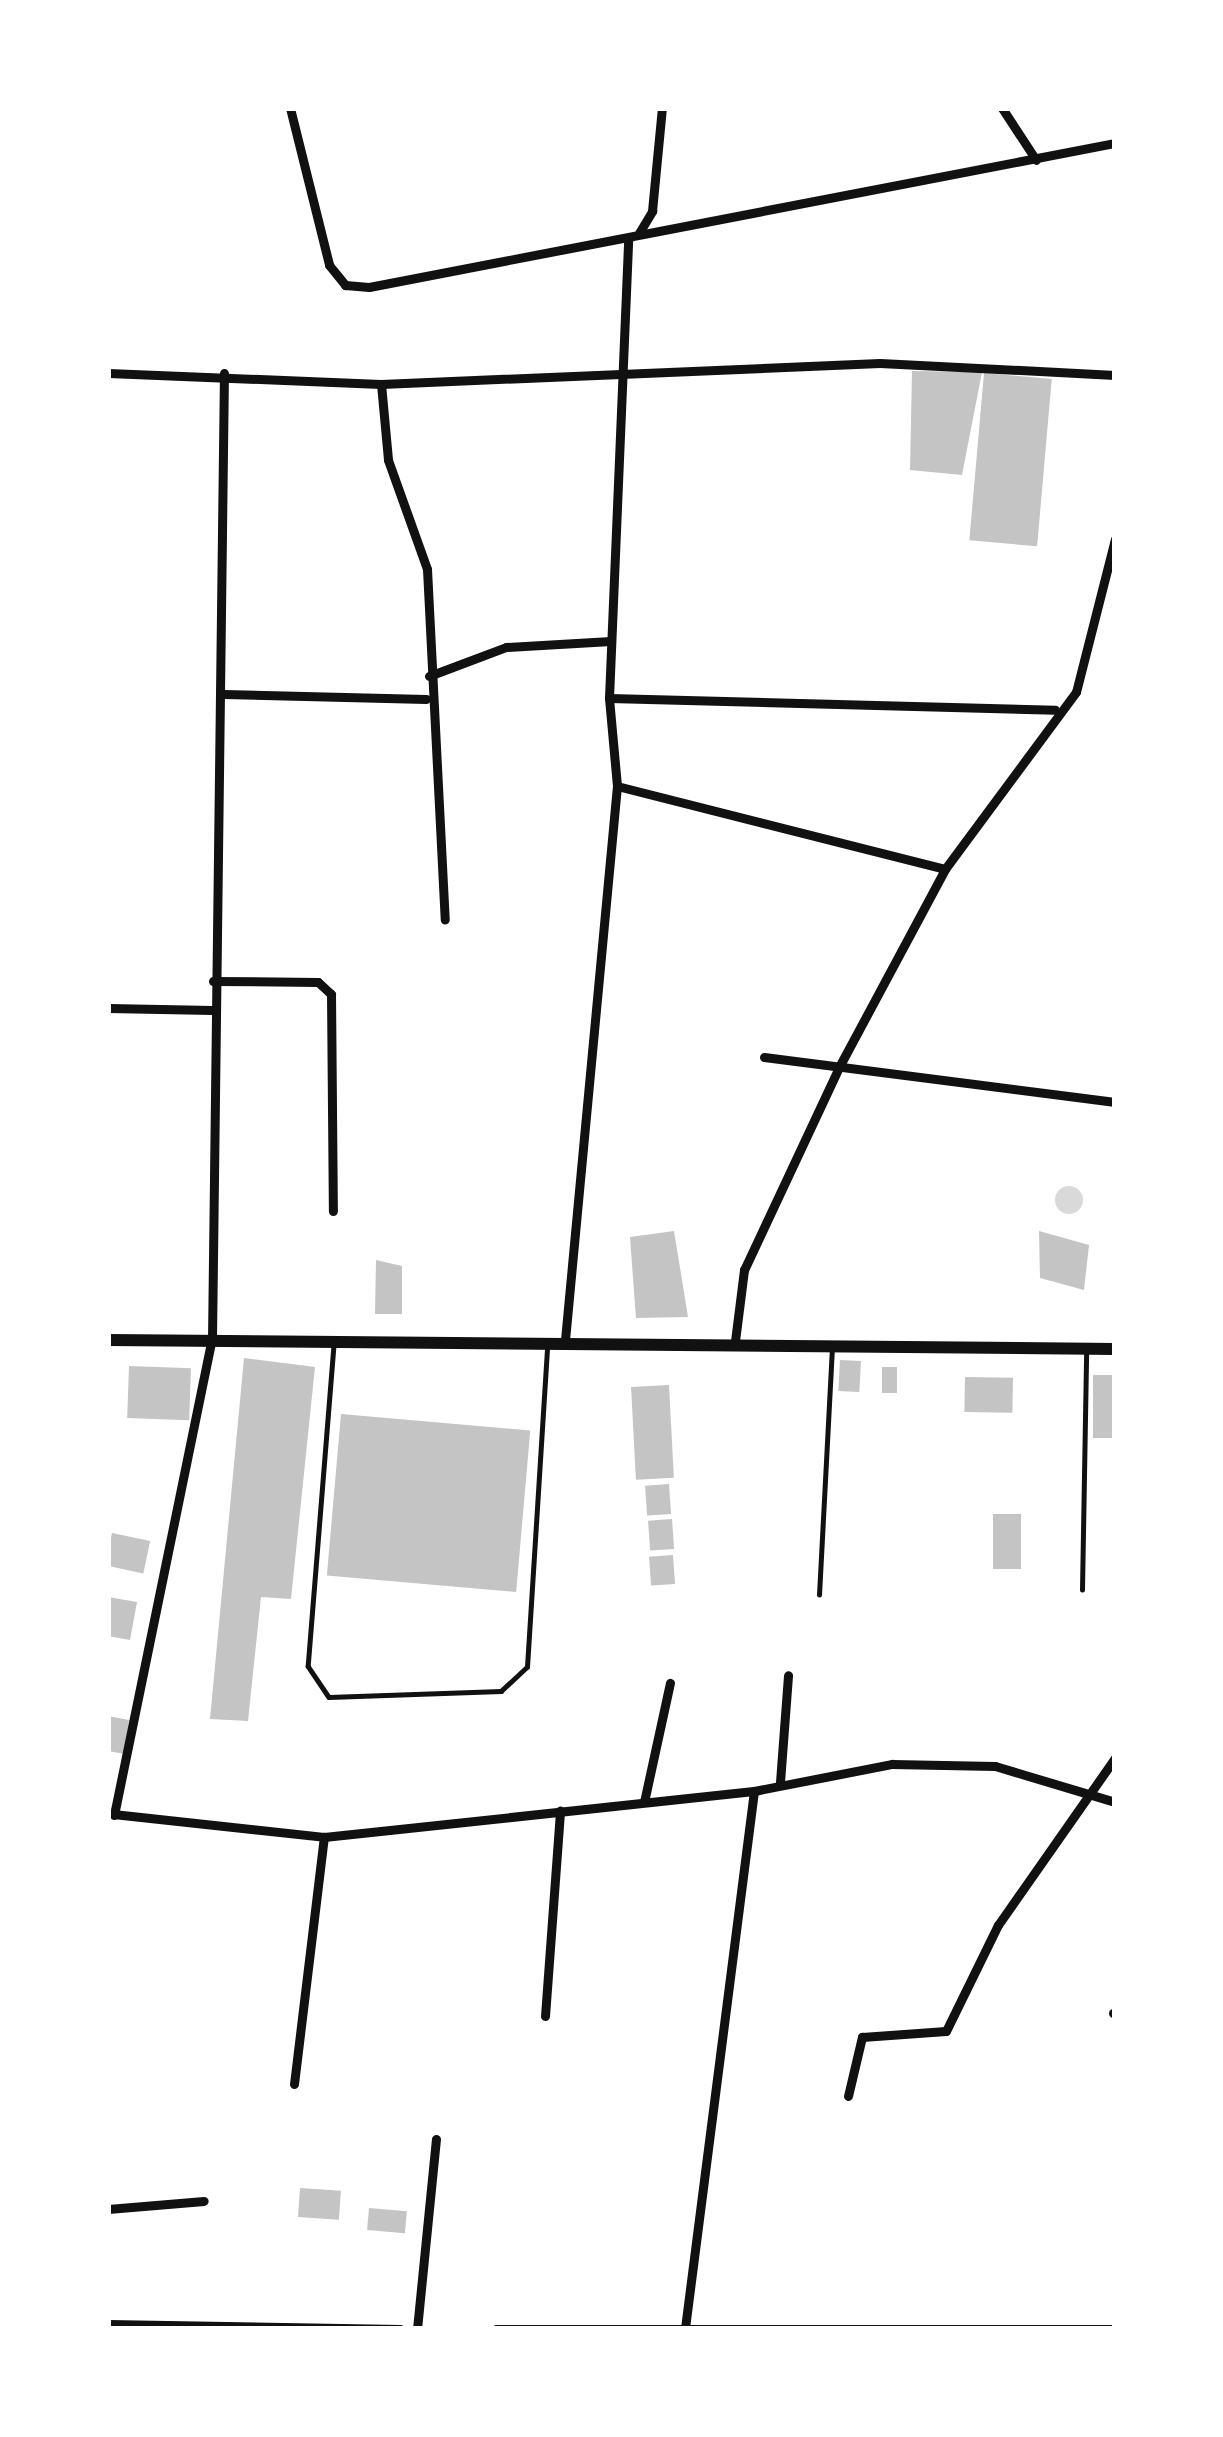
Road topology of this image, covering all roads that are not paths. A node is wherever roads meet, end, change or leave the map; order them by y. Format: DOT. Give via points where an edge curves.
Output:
graph roads {
  1 [pos="290,108"];
  2 [pos="662,108"];
  3 [pos="1002,108"];
  4 [pos="1115,143"];
  5 [pos="1036,160"];
  6 [pos="633,235"];
  7 [pos="108,373"];
  8 [pos="224,374"];
  9 [pos="1115,375"];
  10 [pos="621,376"];
  11 [pos="381,384"];
  12 [pos="1115,539"];
  13 [pos="611,641"];
  14 [pos="429,676"];
  15 [pos="224,694"];
  16 [pos="609,698"];
  17 [pos="426,699"];
  18 [pos="1055,710"];
  19 [pos="616,786"];
  20 [pos="944,869"];
  21 [pos="445,920"];
  22 [pos="213,981"];
  23 [pos="108,1008"];
  24 [pos="212,1010"];
  25 [pos="764,1057"];
  26 [pos="838,1067"];
  27 [pos="1115,1102"];
  28 [pos="333,1211"];
  29 [pos="212,1339"];
  30 [pos="335,1339"];
  31 [pos="108,1340"];
  32 [pos="548,1340"];
  33 [pos="565,1340"];
  34 [pos="735,1341"];
  35 [pos="832,1342"];
  36 [pos="1086,1349"];
  37 [pos="1115,1349"];
  38 [pos="1082,1590"];
  39 [pos="819,1594"];
  40 [pos="788,1675"];
  41 [pos="670,1683"];
  42 [pos="1115,1758"];
  43 [pos="780,1782"];
  44 [pos="754,1791"];
  45 [pos="1092,1793"];
  46 [pos="644,1802"];
  47 [pos="1115,1802"];
  48 [pos="560,1811"];
  49 [pos="111,1814"];
  50 [pos="324,1837"];
  51 [pos="545,2016"];
  52 [pos="293,2084"];
  53 [pos="848,2096"];
  54 [pos="436,2139"];
  55 [pos="204,2201"];
  56 [pos="108,2209"];
  57 [pos="108,2324"];
  58 [pos="307,2327"];
  59 [pos="771,2327"];
  60 [pos="686,2328"];
  61 [pos="1074,2328"];
  62 [pos="400,2329"];
  63 [pos="417,2329"];
  64 [pos="496,2329"];
  65 [pos="1115,2329"];
  1 -- 6 [label="street" via="329,266 345,285"];
  2 -- 6 [label="street" via="652,211"];
  3 -- 5 [label="street"];
  4 -- 5 [label="street"];
  5 -- 6 [label="street"];
  6 -- 10 [label="street"];
  7 -- 8 [label="street"];
  8 -- 11 [label="street"];
  8 -- 15 [label="street"];
  9 -- 10 [label="street" via="880,363"];
  10 -- 11 [label="street"];
  10 -- 13 [label="street"];
  11 -- 14 [label="street" via="388,460 427,569"];
  12 -- 18 [label="street" via="1085,671"];
  13 -- 14 [label="street" via="506,647"];
  13 -- 16 [label="street"];
  14 -- 17 [label="street"];
  15 -- 17 [label="street"];
  15 -- 22 [label="street"];
  16 -- 18 [label="street"];
  16 -- 19 [label="street"];
  17 -- 21 [label="street"];
  18 -- 20 [label="street"];
  19 -- 20 [label="street"];
  19 -- 33 [label="street"];
  20 -- 26 [label="street"];
  22 -- 24 [label="street"];
  22 -- 28 [label="street" via="318,982 331,994"];
  23 -- 24 [label="street"];
  24 -- 29 [label="street"];
  25 -- 26 [label="street"];
  26 -- 27 [label="street"];
  26 -- 34 [label="street" via="744,1270"];
  29 -- 30 [label="street"];
  29 -- 31 [label="street"];
  29 -- 49 [label="street"];
  30 -- 32 [label="street"];
  30 -- 32 [label="lane" via="308,1666 328,1697 501,1690 527,1667"];
  32 -- 33 [label="street"];
  33 -- 34 [label="street"];
  34 -- 35 [label="street"];
  35 -- 36 [label="street"];
  35 -- 39 [label="lane"];
  36 -- 37 [label="street"];
  36 -- 38 [label="lane"];
  40 -- 43 [label="street"];
  41 -- 46 [label="street"];
  42 -- 45 [label="street"];
  43 -- 44 [label="street"];
  43 -- 45 [label="street" via="955,1764"];
  44 -- 46 [label="street"];
  44 -- 60 [label="street"];
  45 -- 47 [label="street"];
  45 -- 53 [label="street" via="998,1924 946,2031 862,2038"];
  46 -- 48 [label="street"];
  48 -- 50 [label="street"];
  48 -- 51 [label="street"];
  49 -- 50 [label="street" via="257,1838"];
  50 -- 52 [label="street"];
  54 -- 63 [label="street"];
  55 -- 56 [label="street"];
  57 -- 58 [label="street"];
  58 -- 62 [label="street"];
  59 -- 60 [label="street"];
  59 -- 61 [label="street"];
  60 -- 64 [label="street"];
  61 -- 65 [label="street"];
}
